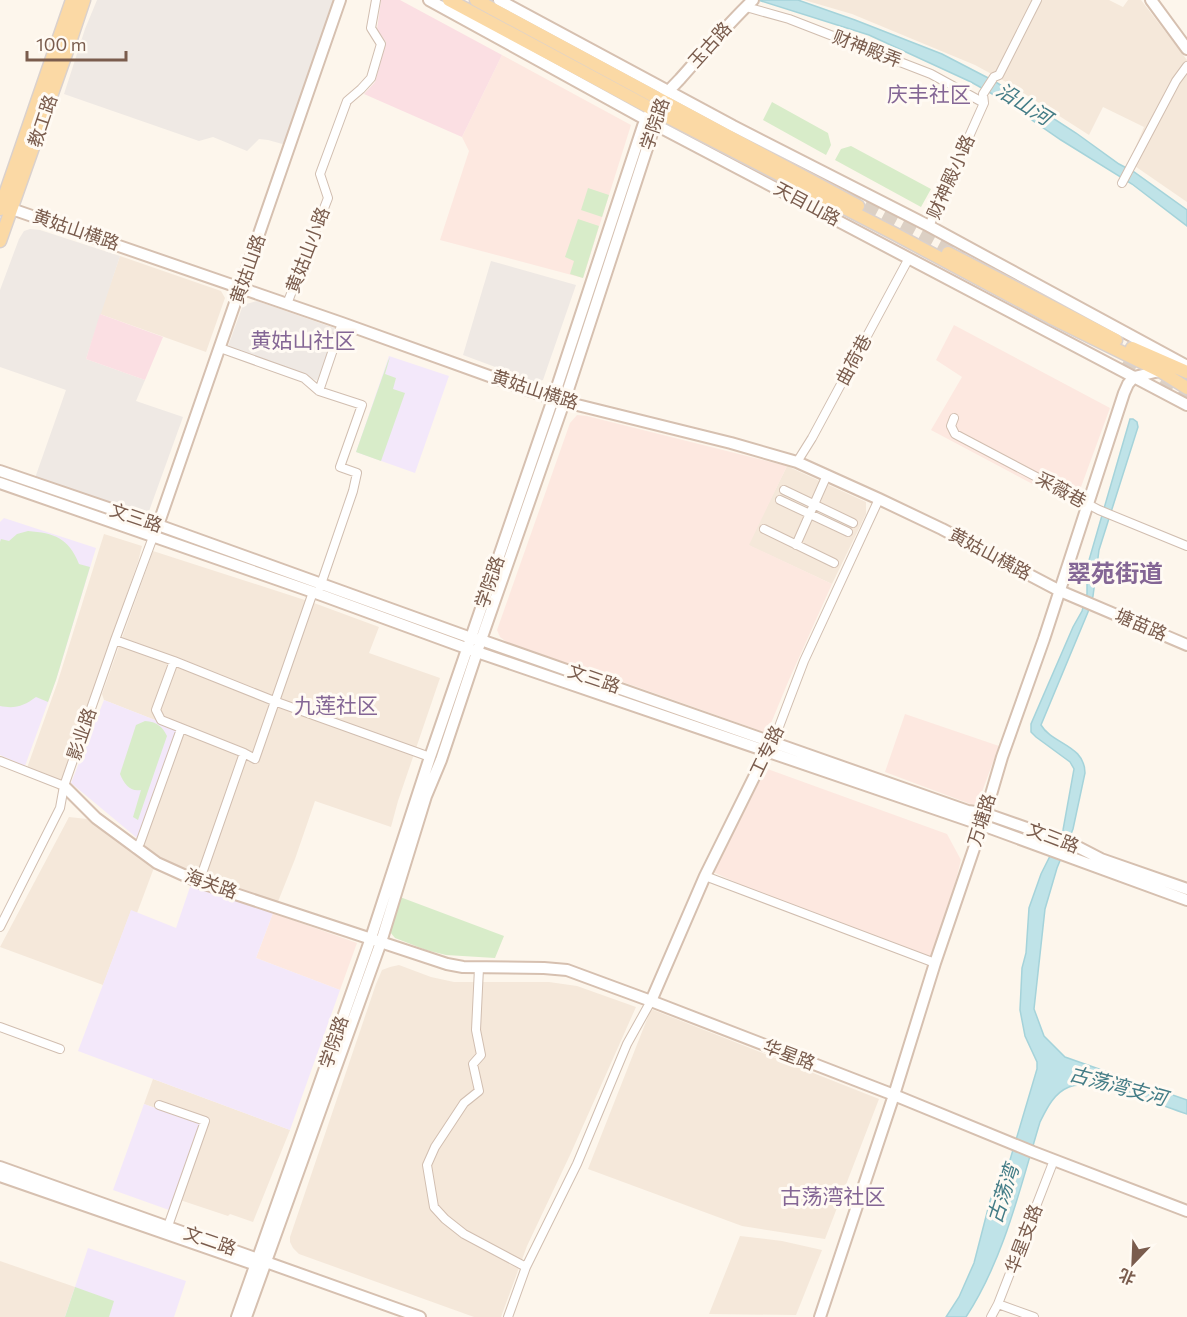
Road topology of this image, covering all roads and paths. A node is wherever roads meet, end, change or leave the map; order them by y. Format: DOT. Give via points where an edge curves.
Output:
graph roads {
  1 [pos="72,0"];
  2 [pos="84,0"];
  3 [pos="340,0"];
  4 [pos="376,0"];
  5 [pos="429,0"];
  6 [pos="449,0"];
  7 [pos="476,0"];
  8 [pos="499,0"];
  9 [pos="1037,0"];
  10 [pos="1151,0"];
  11 [pos="750,3"];
  12 [pos="1187,49"];
  13 [pos="1187,66"];
  14 [pos="984,103"];
  15 [pos="658,108"];
  16 [pos="1123,182"];
  17 [pos="4,207"];
  18 [pos="928,226"];
  19 [pos="0,242"];
  20 [pos="909,258"];
  21 [pos="241,287"];
  22 [pos="287,304"];
  23 [pos="342,323"];
  24 [pos="220,348"];
  25 [pos="1185,368"];
  26 [pos="1160,371"];
  27 [pos="1134,377"];
  28 [pos="1187,388"];
  29 [pos="319,391"];
  30 [pos="553,399"];
  31 [pos="564,402"];
  32 [pos="1187,405"];
  33 [pos="954,418"];
  34 [pos="797,462"];
  35 [pos="0,471"];
  36 [pos="828,475"];
  37 [pos="0,483"];
  38 [pos="784,490"];
  39 [pos="879,499"];
  40 [pos="780,500"];
  41 [pos="814,504"];
  42 [pos="1087,504"];
  43 [pos="810,515"];
  44 [pos="854,523"];
  45 [pos="158,525"];
  46 [pos="764,529"];
  47 [pos="848,532"];
  48 [pos="153,537"];
  49 [pos="796,545"];
  50 [pos="1187,546"];
  51 [pos="834,563"];
  52 [pos="317,590"];
  53 [pos="1060,591"];
  54 [pos="115,640"];
  55 [pos="474,644"];
  56 [pos="1187,645"];
  57 [pos="174,661"];
  58 [pos="274,701"];
  59 [pos="181,729"];
  60 [pos="770,746"];
  61 [pos="244,753"];
  62 [pos="430,757"];
  63 [pos="0,761"];
  64 [pos="64,786"];
  65 [pos="984,813"];
  66 [pos="981,825"];
  67 [pos="135,848"];
  68 [pos="705,876"];
  69 [pos="199,882"];
  70 [pos="1187,889"];
  71 [pos="1187,900"];
  72 [pos="0,927"];
  73 [pos="376,940"];
  74 [pos="936,963"];
  75 [pos="479,968"];
  76 [pos="651,1001"];
  77 [pos="0,1027"];
  78 [pos="60,1049"];
  79 [pos="894,1095"];
  80 [pos="159,1105"];
  81 [pos="1054,1160"];
  82 [pos="0,1167"];
  83 [pos="0,1176"];
  84 [pos="1187,1211"];
  85 [pos="168,1226"];
  86 [pos="261,1263"];
  87 [pos="526,1267"];
  88 [pos="998,1304"];
  89 [pos="237,1317"];
  90 [pos="246,1317"];
  91 [pos="401,1317"];
  92 [pos="420,1317"];
  93 [pos="508,1317"];
  94 [pos="820,1317"];
  95 [pos="990,1317"];
  96 [pos="1034,1317"];
  1 -- 17 [label="main road, 教工路"];
  2 -- 17 [label="main road, 教工路"];
  3 -- 21 [label="main road, 黄姑山路"];
  4 -- 22 [label="street, 黄姑山小路" via="371,28 381,44 371,78 347,101 320,174 328,198"];
  5 -- 15 [label="main road, 天目山路"];
  6 -- 15 [label="main road, 天目山路"];
  7 -- 15 [label="main road, 天目山路"];
  8 -- 15 [label="main road, 天目山路"];
  9 -- 14 [label="street" via="999,75 983,94"];
  10 -- 12 [label="main road"];
  11 -- 14 [label="street, 财神殿弄" via="931,74"];
  11 -- 15 [label="main road, 玉古路"];
  13 -- 16 [label="street"];
  14 -- 18 [label="street, 财神殿小路"];
  15 -- 18 [label="main road, 天目山路" via="733,126"];
  15 -- 20 [label="main road, 天目山路"];
  15 -- 25 [label="main road, 天目山路" via="1136,351"];
  15 -- 26 [label="main road, 天目山路" via="1050,317"];
  15 -- 30 [label="main road, 学院路"];
  15 -- 31 [label="main road, 学院路"];
  17 -- 19 [label="main road, 教工路"];
  17 -- 21 [label="main road, 黄姑山横路"];
  18 -- 25 [label="main road, 天目山路"];
  20 -- 27 [label="main road, 天目山路"];
  20 -- 34 [label="street, 曲荷巷"];
  21 -- 22 [label="main road, 黄姑山横路"];
  21 -- 24 [label="main road, 黄姑山路"];
  22 -- 23 [label="main road, 黄姑山横路"];
  23 -- 29 [label="street"];
  23 -- 30 [label="main road, 黄姑山横路"];
  24 -- 29 [label="street" via="304,378"];
  24 -- 45 [label="main road, 黄姑山路"];
  25 -- 26 [label="main road"];
  26 -- 27 [label="main road"];
  26 -- 28 [label="main road, 天目山路"];
  27 -- 32 [label="main road, 天目山路"];
  27 -- 42 [label="main road, 万塘路" via="1124,393"];
  29 -- 52 [label="street" via="362,405 340,467 357,473 353,491"];
  30 -- 31 [label="main road, 黄姑山横路"];
  30 -- 55 [label="main road, 学院路"];
  31 -- 34 [label="main road, 黄姑山横路"];
  31 -- 55 [label="main road, 学院路"];
  33 -- 42 [label="street, 采薇巷" via="951,426 955,434"];
  34 -- 36 [label="main road, 黄姑山横路"];
  35 -- 45 [label="main road, 文三路"];
  36 -- 39 [label="main road, 黄姑山横路"];
  36 -- 41 [label="street"];
  37 -- 48 [label="main road, 文三路"];
  38 -- 41 [label="street"];
  39 -- 53 [label="main road, 黄姑山横路"];
  39 -- 60 [label="street, 工专路" via="804,661"];
  40 -- 43 [label="street"];
  41 -- 43 [label="street"];
  41 -- 44 [label="street"];
  42 -- 50 [label="street, 采薇巷"];
  42 -- 53 [label="main road, 万塘路"];
  43 -- 47 [label="street"];
  43 -- 49 [label="street"];
  45 -- 48 [label="main road, 黄姑山路"];
  45 -- 52 [label="main road, 文三路"];
  46 -- 49 [label="street"];
  48 -- 52 [label="main road, 文三路"];
  48 -- 54 [label="street, 影业路"];
  49 -- 51 [label="street"];
  52 -- 55 [label="main road, 文三路"];
  52 -- 58 [label="street"];
  53 -- 56 [label="main road, 塘苗路"];
  53 -- 65 [label="main road, 万塘路"];
  54 -- 57 [label="street"];
  54 -- 64 [label="street, 影业路"];
  55 -- 60 [label="main road, 文三路"];
  55 -- 62 [label="main road, 学院路"];
  55 -- 73 [label="main road, 学院路" via="441,760"];
  57 -- 58 [label="street"];
  57 -- 59 [label="street" via="156,710 161,720"];
  58 -- 61 [label="street" via="255,759"];
  58 -- 62 [label="street"];
  59 -- 61 [label="street"];
  59 -- 67 [label="street"];
  60 -- 65 [label="main road, 文三路"];
  60 -- 66 [label="main road, 文三路"];
  60 -- 68 [label="main road, 工专路"];
  61 -- 69 [label="street"];
  62 -- 73 [label="main road, 学院路"];
  63 -- 64 [label="street"];
  64 -- 67 [label="main road, 海关路" via="96,818"];
  64 -- 72 [label="street, 影业路" via="60,808"];
  65 -- 66 [label="main road, 万塘路"];
  65 -- 70 [label="main road, 文三路"];
  66 -- 71 [label="main road, 文三路"];
  66 -- 74 [label="main road, 万塘路"];
  67 -- 69 [label="main road, 海关路"];
  68 -- 74 [label="street"];
  68 -- 76 [label="main road, 工专路"];
  69 -- 73 [label="main road, 海关路"];
  73 -- 75 [label="main road, 华星路" via="447,964"];
  73 -- 86 [label="main road, 学院路"];
  74 -- 79 [label="main road, 万塘路"];
  75 -- 76 [label="main road, 华星路" via="567,970"];
  75 -- 87 [label="street" via="476,1030 481,1055 473,1064 479,1091 464,1103 435,1147 428,1165 430,1188 434,1207 445,1219 464,1234"];
  76 -- 79 [label="main road, 华星路"];
  76 -- 87 [label="street" via="627,1044 577,1164"];
  77 -- 78 [label="street"];
  79 -- 81 [label="main road, 华星路"];
  79 -- 94 [label="main road, 万塘路"];
  80 -- 85 [label="street" via="205,1121"];
  81 -- 84 [label="main road, 华星路"];
  81 -- 88 [label="street, 华星支路"];
  82 -- 85 [label="main road, 文二路"];
  83 -- 86 [label="main road, 文二路"];
  85 -- 86 [label="main road, 文二路"];
  86 -- 89 [label="main road, 学院路"];
  86 -- 90 [label="main road, 学院路"];
  86 -- 91 [label="main road, 文二路"];
  86 -- 92 [label="main road, 文二路"];
  87 -- 93 [label="street"];
  88 -- 95 [label="street, 华星支路"];
  88 -- 96 [label="street"];
}
